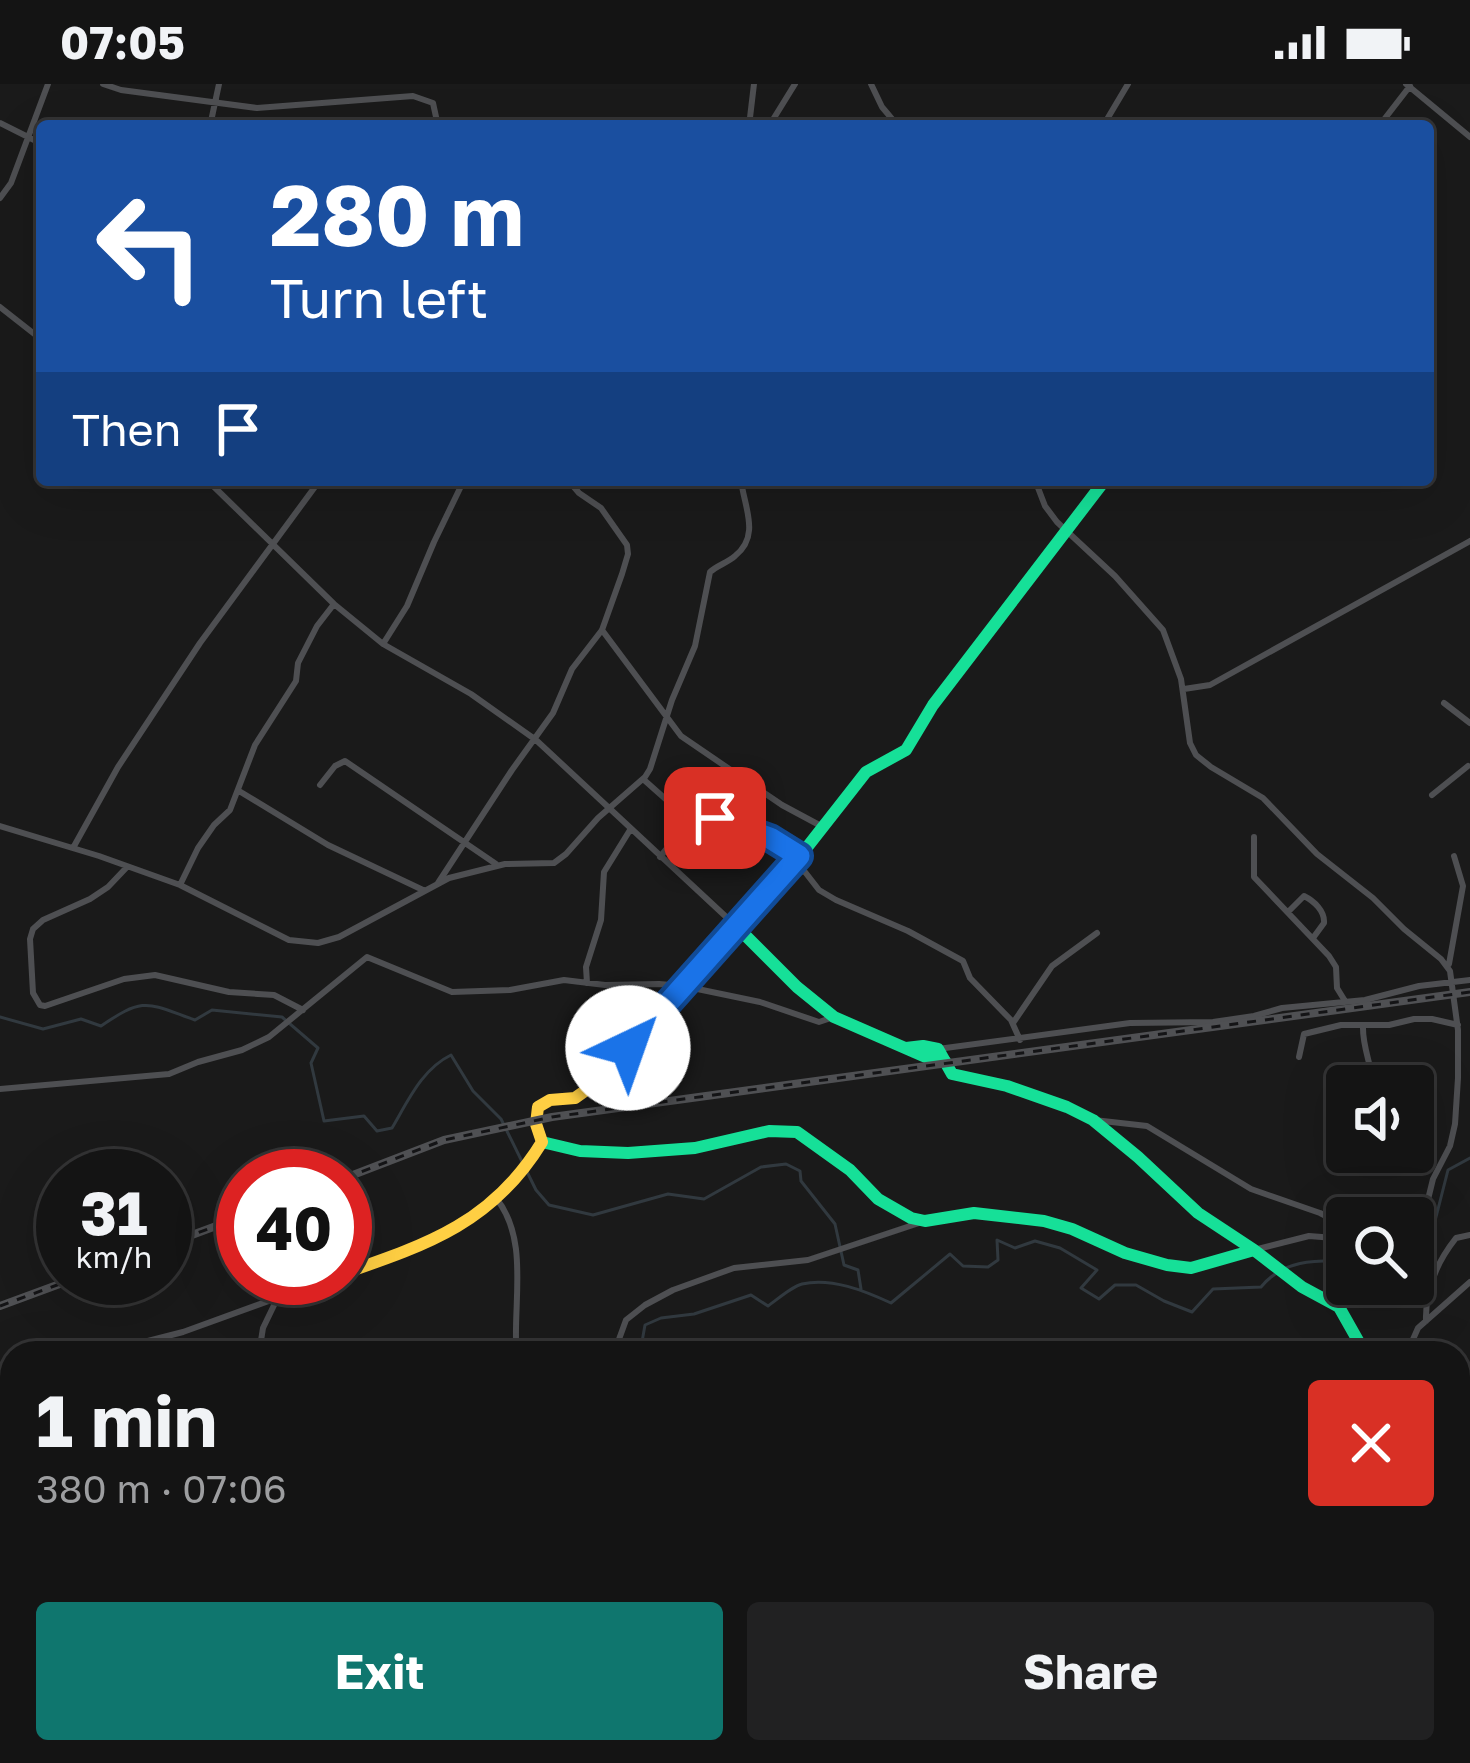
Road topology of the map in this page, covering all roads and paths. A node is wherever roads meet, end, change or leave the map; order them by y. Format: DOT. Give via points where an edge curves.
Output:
graph roads {
  1 [pos="48,84"];
  2 [pos="104,84"];
  3 [pos="219,84"];
  4 [pos="754,84"];
  5 [pos="794,84"];
  6 [pos="871,84"];
  7 [pos="1128,84"];
  8 [pos="1408,85"];
  9 [pos="214,103"];
  10 [pos="211,120"];
  11 [pos="437,120"];
  12 [pos="750,120"];
  13 [pos="773,120"];
  14 [pos="893,120"];
  15 [pos="1106,120"];
  16 [pos="1383,120"];
  17 [pos="0,123"];
  18 [pos="28,137"];
  19 [pos="1470,137"];
  20 [pos="36,141"];
  21 [pos="0,198"];
  22 [pos="0,307"];
  23 [pos="36,333"];
  24 [pos="213,486"];
  25 [pos="315,486"];
  26 [pos="461,486"];
  27 [pos="575,486"];
  28 [pos="742,486"];
  29 [pos="1038,486"];
  30 [pos="1101,486"];
  31 [pos="1067,531"];
  32 [pos="1470,541"];
  33 [pos="272,543"];
  34 [pos="334,604"];
  35 [pos="602,630"];
  36 [pos="383,644"];
  37 [pos="1184,689"];
  38 [pos="1444,703"];
  39 [pos="667,719"];
  40 [pos="1470,723"];
  41 [pos="536,740"];
  42 [pos="1469,767"];
  43 [pos="728,769"];
  44 [pos="643,779"];
  45 [pos="320,784"];
  46 [pos="239,791"];
  47 [pos="1432,795"];
  48 [pos="609,809"];
  49 [pos="679,811"];
  50 [pos="0,826"];
  51 [pos="823,827"];
  52 [pos="630,830"];
  53 [pos="1254,837"];
  54 [pos="464,842"];
  55 [pos="74,848"];
  56 [pos="799,856"];
  57 [pos="1454,856"];
  58 [pos="660,857"];
  59 [pos="127,866"];
  60 [pos="498,866"];
  61 [pos="788,867"];
  62 [pos="438,883"];
  63 [pos="180,885"];
  64 [pos="423,890"];
  65 [pos="1288,912"];
  66 [pos="737,927"];
  67 [pos="1096,934"];
  68 [pos="1313,938"];
  69 [pos="1448,968"];
  70 [pos="1470,980"];
  71 [pos="587,983"];
  72 [pos="1452,983"];
  73 [pos="683,986"];
  74 [pos="1345,1000"];
  75 [pos="303,1010"];
  76 [pos="1466,1014"];
  77 [pos="834,1017"];
  78 [pos="1457,1022"];
  79 [pos="1013,1023"];
  80 [pos="1363,1025"];
  81 [pos="1020,1040"];
  82 [pos="941,1055"];
  83 [pos="1299,1057"];
  84 [pos="1370,1065"];
  85 [pos="0,1089"];
  86 [pos="1093,1120"];
  87 [pos="542,1142"];
  88 [pos="1428,1197"];
  89 [pos="496,1198"];
  90 [pos="1326,1216"];
  91 [pos="925,1220"];
  92 [pos="1470,1235"];
  93 [pos="1326,1236"];
  94 [pos="1258,1252"];
  95 [pos="372,1264"];
  96 [pos="1470,1282"];
  97 [pos="258,1305"];
  98 [pos="274,1305"];
  99 [pos="1426,1321"];
  100 [pos="152,1341"];
  101 [pos="261,1341"];
  102 [pos="517,1341"];
  103 [pos="618,1341"];
  104 [pos="1358,1341"];
  105 [pos="1412,1341"];
  1 -- 18 [label="street"];
  2 -- 9 [label="street"];
  3 -- 9 [label="street"];
  4 -- 12 [label="street"];
  5 -- 13 [label="street"];
  6 -- 14 [label="street"];
  7 -- 15 [label="street"];
  8 -- 16 [label="street"];
  8 -- 19 [label="street"];
  9 -- 10 [label="street"];
  9 -- 11 [label="street" via="413,96 433,103"];
  17 -- 18 [label="street"];
  18 -- 20 [label="street"];
  18 -- 21 [label="street"];
  22 -- 23 [label="street"];
  24 -- 33 [label="street"];
  25 -- 33 [label="street"];
  26 -- 36 [label="street"];
  27 -- 35 [label="street" via="628,550"];
  28 -- 39 [label="street" via="750,534 710,572 695,646"];
  29 -- 31 [label="street"];
  30 -- 31 [label="street"];
  31 -- 37 [label="street" via="1159,623"];
  31 -- 51 [label="street" via="906,751 866,772"];
  32 -- 37 [label="street" via="1210,685"];
  33 -- 34 [label="street"];
  33 -- 55 [label="street" via="129,749"];
  34 -- 36 [label="street"];
  34 -- 46 [label="street" via="255,745"];
  35 -- 39 [label="street"];
  35 -- 41 [label="street"];
  36 -- 41 [label="street"];
  37 -- 69 [label="street" via="1196,755 1253,790"];
  38 -- 40 [label="street"];
  39 -- 43 [label="street"];
  39 -- 44 [label="street"];
  41 -- 48 [label="street"];
  41 -- 54 [label="street"];
  42 -- 47 [label="street"];
  43 -- 49 [label="street" via="707,799"];
  43 -- 51 [label="street"];
  44 -- 48 [label="street"];
  44 -- 49 [label="street"];
  45 -- 54 [label="street" via="345,761"];
  46 -- 63 [label="street"];
  46 -- 64 [label="street"];
  48 -- 52 [label="street"];
  48 -- 60 [label="street" via="554,862"];
  49 -- 56 [label="street" via="741,826"];
  49 -- 58 [label="street" via="684,826"];
  50 -- 55 [label="street"];
  51 -- 56 [label="street"];
  52 -- 58 [label="street"];
  52 -- 71 [label="street" via="602,880"];
  53 -- 65 [label="street" via="1254,877"];
  54 -- 60 [label="street"];
  54 -- 62 [label="street"];
  55 -- 59 [label="street"];
  56 -- 61 [label="street"];
  57 -- 69 [label="street" via="1463,892"];
  58 -- 66 [label="street"];
  59 -- 63 [label="street"];
  59 -- 75 [label="street" via="99,893 33,929 40,1005 155,975 274,995"];
  60 -- 62 [label="street"];
  61 -- 66 [label="street"];
  61 -- 79 [label="street" via="836,900 956,956"];
  62 -- 64 [label="street"];
  63 -- 64 [label="street" via="309,944 339,937"];
  65 -- 68 [label="street"];
  65 -- 68 [label="street" via="1304,896 1320,910 1324,923"];
  66 -- 73 [label="street"];
  66 -- 77 [label="street"];
  67 -- 79 [label="street" via="1052,966"];
  68 -- 74 [label="street" via="1336,967"];
  69 -- 72 [label="street"];
  70 -- 72 [label="street"];
  71 -- 73 [label="street"];
  71 -- 75 [label="street" via="452,992 367,957"];
  72 -- 74 [label="street"];
  72 -- 78 [label="street"];
  73 -- 77 [label="street" via="816,1022"];
  73 -- 87 [label="street" via="593,1085 541,1104 534,1126"];
  74 -- 81 [label="street"];
  75 -- 85 [label="street" via="252,1046 169,1074"];
  76 -- 78 [label="street"];
  77 -- 82 [label="street"];
  78 -- 80 [label="street"];
  78 -- 88 [label="street" via="1454,1131"];
  79 -- 81 [label="street"];
  80 -- 83 [label="street" via="1305,1033"];
  80 -- 84 [label="street"];
  81 -- 82 [label="street"];
  82 -- 86 [label="street" via="955,1075"];
  86 -- 90 [label="street" via="1147,1126 1251,1189"];
  86 -- 94 [label="street" via="1198,1213"];
  87 -- 89 [label="street"];
  87 -- 91 [label="street" via="628,1153 797,1132 893,1210"];
  89 -- 95 [label="street" via="436,1240"];
  89 -- 102 [label="street" via="515,1239"];
  91 -- 94 [label="street" via="974,1213 1055,1223 1181,1268"];
  91 -- 103 [label="street" via="792,1264 734,1268 673,1290 626,1320"];
  92 -- 99 [label="street" via="1456,1238 1433,1276"];
  93 -- 94 [label="street"];
  94 -- 104 [label="street" via="1339,1306"];
  96 -- 99 [label="street"];
  97 -- 100 [label="street"];
  98 -- 101 [label="street"];
  99 -- 105 [label="street"];
}
